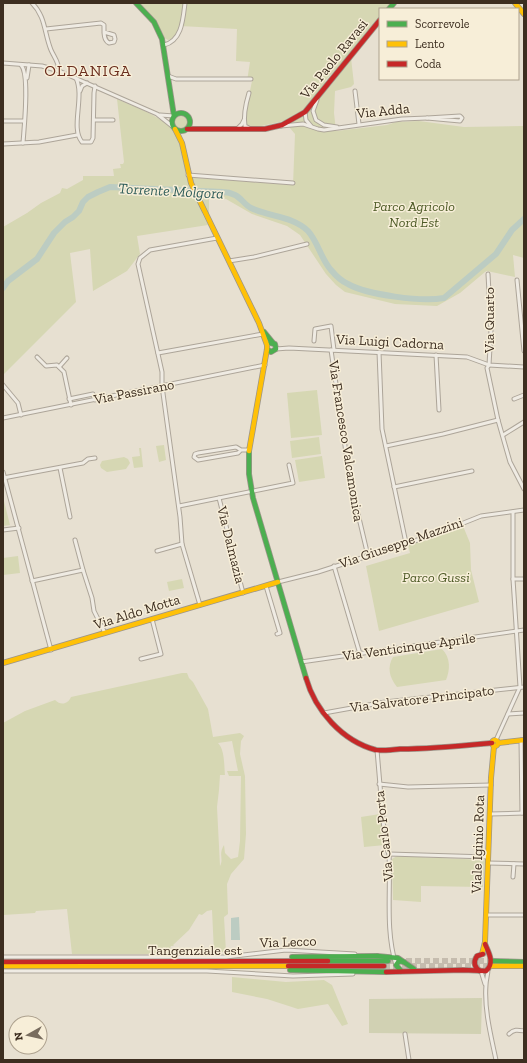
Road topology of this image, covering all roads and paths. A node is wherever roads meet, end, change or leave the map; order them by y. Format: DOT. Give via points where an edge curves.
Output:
graph roads {
  1 [pos="32,3"];
  2 [pos="136,3"];
  3 [pos="185,3"];
  4 [pos="515,3"];
  5 [pos="524,14"];
  6 [pos="379,21"];
  7 [pos="46,29"];
  8 [pos="104,32"];
  9 [pos="164,45"];
  10 [pos="3,63"];
  11 [pos="21,64"];
  12 [pos="29,65"];
  13 [pos="59,70"];
  14 [pos="168,76"];
  15 [pos="76,78"];
  16 [pos="176,79"];
  17 [pos="251,79"];
  18 [pos="26,80"];
  19 [pos="87,83"];
  20 [pos="169,84"];
  21 [pos="96,86"];
  22 [pos="322,90"];
  23 [pos="355,91"];
  24 [pos="80,92"];
  25 [pos="249,92"];
  26 [pos="172,101"];
  27 [pos="305,112"];
  28 [pos="183,113"];
  29 [pos="157,114"];
  30 [pos="174,116"];
  31 [pos="427,118"];
  32 [pos="94,120"];
  33 [pos="114,120"];
  34 [pos="244,120"];
  35 [pos="3,121"];
  36 [pos="24,121"];
  37 [pos="190,121"];
  38 [pos="359,124"];
  39 [pos="276,127"];
  40 [pos="312,127"];
  41 [pos="341,127"];
  42 [pos="174,128"];
  43 [pos="209,128"];
  44 [pos="237,129"];
  45 [pos="250,129"];
  46 [pos="186,130"];
  47 [pos="77,135"];
  48 [pos="23,143"];
  49 [pos="182,143"];
  50 [pos="3,144"];
  51 [pos="188,175"];
  52 [pos="293,183"];
  53 [pos="217,238"];
  54 [pos="307,244"];
  55 [pos="228,261"];
  56 [pos="488,274"];
  57 [pos="517,280"];
  58 [pos="259,323"];
  59 [pos="263,334"];
  60 [pos="314,342"];
  61 [pos="267,347"];
  62 [pos="274,347"];
  63 [pos="333,350"];
  64 [pos="524,351"];
  65 [pos="379,352"];
  66 [pos="158,353"];
  67 [pos="436,355"];
  68 [pos="37,357"];
  69 [pos="67,358"];
  70 [pos="265,366"];
  71 [pos="489,366"];
  72 [pos="59,367"];
  73 [pos="524,367"];
  74 [pos="3,385"];
  75 [pos="162,386"];
  76 [pos="524,395"];
  77 [pos="70,399"];
  78 [pos="514,399"];
  79 [pos="94,400"];
  80 [pos="71,405"];
  81 [pos="439,410"];
  82 [pos="22,414"];
  83 [pos="3,418"];
  84 [pos="498,420"];
  85 [pos="524,422"];
  86 [pos="502,436"];
  87 [pos="386,446"];
  88 [pos="241,450"];
  89 [pos="249,450"];
  90 [pos="95,458"];
  91 [pos="289,465"];
  92 [pos="60,468"];
  93 [pos="472,471"];
  94 [pos="3,472"];
  95 [pos="4,478"];
  96 [pos="394,487"];
  97 [pos="524,489"];
  98 [pos="252,491"];
  99 [pos="218,498"];
  100 [pos="179,506"];
  101 [pos="524,510"];
  102 [pos="513,512"];
  103 [pos="70,517"];
  104 [pos="19,528"];
  105 [pos="3,530"];
  106 [pos="75,540"];
  107 [pos="406,543"];
  108 [pos="182,544"];
  109 [pos="157,551"];
  110 [pos="368,556"];
  111 [pos="334,566"];
  112 [pos="83,570"];
  113 [pos="513,579"];
  114 [pos="524,579"];
  115 [pos="32,580"];
  116 [pos="278,582"];
  117 [pos="266,586"];
  118 [pos="243,593"];
  119 [pos="200,605"];
  120 [pos="152,619"];
  121 [pos="524,630"];
  122 [pos="516,631"];
  123 [pos="105,633"];
  124 [pos="277,634"];
  125 [pos="50,650"];
  126 [pos="360,654"];
  127 [pos="141,659"];
  128 [pos="301,662"];
  129 [pos="3,663"];
  130 [pos="522,687"];
  131 [pos="324,712"];
  132 [pos="524,713"];
  133 [pos="508,714"];
  134 [pos="523,740"];
  135 [pos="495,743"];
  136 [pos="377,750"];
  137 [pos="379,784"];
  138 [pos="491,785"];
  139 [pos="523,813"];
  140 [pos="490,814"];
  141 [pos="389,854"];
  142 [pos="488,857"];
  143 [pos="488,863"];
  144 [pos="514,864"];
  145 [pos="524,864"];
  146 [pos="513,877"];
  147 [pos="524,914"];
  148 [pos="486,915"];
  149 [pos="485,942"];
  150 [pos="392,946"];
  151 [pos="482,954"];
  152 [pos="379,956"];
  153 [pos="393,956"];
  154 [pos="489,956"];
  155 [pos="3,957"];
  156 [pos="399,958"];
  157 [pos="388,961"];
  158 [pos="3,962"];
  159 [pos="474,962"];
  160 [pos="524,962"];
  161 [pos="404,963"];
  162 [pos="252,964"];
  163 [pos="396,965"];
  164 [pos="3,966"];
  165 [pos="384,966"];
  166 [pos="490,966"];
  167 [pos="524,966"];
  168 [pos="420,970"];
  169 [pos="463,970"];
  170 [pos="401,971"];
  171 [pos="480,971"];
  172 [pos="3,972"];
  173 [pos="386,972"];
  174 [pos="486,986"];
  175 [pos="524,1031"];
  176 [pos="405,1034"];
  177 [pos="509,1034"];
  178 [pos="409,1060"];
  179 [pos="496,1060"];
  1 -- 7 [label="street" via="37,8"];
  2 -- 9 [label="main road" via="150,16"];
  3 -- 9 [label="street" via="179,33 172,43"];
  4 -- 5 [label="main road"];
  6 -- 22 [label="main road, Via Paolo Ravasi"];
  7 -- 8 [label="street" via="101,23 104,25"];
  7 -- 13 [label="street"];
  9 -- 14 [label="main road"];
  10 -- 11 [label="street"];
  11 -- 12 [label="street"];
  11 -- 18 [label="street"];
  12 -- 13 [label="street"];
  12 -- 18 [label="street"];
  13 -- 15 [label="street"];
  14 -- 16 [label="street"];
  14 -- 20 [label="main road"];
  15 -- 19 [label="street"];
  15 -- 24 [label="street"];
  16 -- 17 [label="street"];
  16 -- 20 [label="street"];
  18 -- 36 [label="street"];
  19 -- 21 [label="street"];
  19 -- 24 [label="street" via="82,86"];
  20 -- 26 [label="main road"];
  21 -- 29 [label="street"];
  21 -- 32 [label="street"];
  22 -- 27 [label="main road, Via Paolo Ravasi"];
  22 -- 41 [label="street, Via Adda" via="314,108 314,117 324,125"];
  23 -- 38 [label="street"];
  24 -- 47 [label="street"];
  25 -- 34 [label="street"];
  26 -- 28 [label="main road"];
  26 -- 30 [label="main road"];
  27 -- 39 [label="main road, Via Adda"];
  27 -- 40 [label="street" via="306,120"];
  28 -- 30 [label="main road"];
  28 -- 37 [label="main road"];
  29 -- 30 [label="street"];
  29 -- 42 [label="street"];
  30 -- 42 [label="main road"];
  31 -- 31 [label="street, Via Adda" via="459,121 462,118 459,116"];
  31 -- 38 [label="street, Via Adda"];
  32 -- 33 [label="street"];
  32 -- 47 [label="street" via="91,142 82,142"];
  34 -- 44 [label="street"];
  34 -- 45 [label="street" via="245,126"];
  35 -- 36 [label="street"];
  36 -- 48 [label="street"];
  37 -- 43 [label="main road, Via Adda"];
  37 -- 46 [label="main road"];
  38 -- 41 [label="street, Via Adda"];
  39 -- 40 [label="street, Via Adda" via="300,124"];
  39 -- 45 [label="main road, Via Adda"];
  40 -- 41 [label="street, Via Adda" via="321,130"];
  42 -- 46 [label="main road" via="180,132"];
  42 -- 49 [label="main road"];
  43 -- 44 [label="main road, Via Adda"];
  43 -- 46 [label="main road, Via Adda"];
  44 -- 45 [label="main road, Via Adda"];
  46 -- 49 [label="main road"];
  47 -- 48 [label="street"];
  48 -- 50 [label="street"];
  49 -- 51 [label="main road"];
  51 -- 52 [label="street"];
  51 -- 53 [label="main road"];
  53 -- 55 [label="main road"];
  53 -- 66 [label="street" via="150,250 138,260"];
  54 -- 55 [label="street"];
  55 -- 58 [label="main road"];
  56 -- 71 [label="street, Via Quarto" via="491,330"];
  57 -- 64 [label="street"];
  58 -- 59 [label="main road"];
  58 -- 62 [label="main road"];
  59 -- 61 [label="main road"];
  59 -- 66 [label="street"];
  60 -- 63 [label="street, Via Francesco Valcamonica" via="315,329 331,326"];
  61 -- 62 [label="main road"];
  61 -- 62 [label="main road" via="269,344"];
  61 -- 70 [label="main road"];
  62 -- 63 [label="street, Via Luigi Cadorna"];
  62 -- 70 [label="main road"];
  63 -- 65 [label="street, Via Luigi Cadorna"];
  63 -- 110 [label="street, Via Francesco Valcamonica" via="350,480"];
  65 -- 67 [label="street, Via Luigi Cadorna"];
  65 -- 87 [label="street" via="382,426"];
  66 -- 75 [label="street"];
  67 -- 71 [label="street, Via Luigi Cadorna" via="467,357"];
  67 -- 81 [label="street"];
  68 -- 72 [label="street" via="46,366"];
  69 -- 72 [label="street"];
  70 -- 75 [label="street, Via Passirano"];
  70 -- 89 [label="main road"];
  71 -- 73 [label="street"];
  71 -- 84 [label="street, Via Quarto" via="487,368"];
  72 -- 77 [label="street" via="64,372"];
  74 -- 82 [label="street" via="18,404"];
  75 -- 79 [label="street, Via Passirano"];
  75 -- 100 [label="street"];
  76 -- 78 [label="street"];
  77 -- 79 [label="street" via="93,394"];
  77 -- 80 [label="street"];
  79 -- 80 [label="street, Via Passirano"];
  80 -- 82 [label="street, Via Passirano"];
  82 -- 83 [label="street, Via Passirano"];
  84 -- 86 [label="street, Via Quarto"];
  84 -- 87 [label="street"];
  85 -- 86 [label="street"];
  86 -- 97 [label="street, Via Quarto" via="510,462"];
  87 -- 96 [label="street"];
  88 -- 88 [label="street" via="238,453 198,460 194,457 198,453 236,447"];
  88 -- 89 [label="street"];
  89 -- 98 [label="main road"];
  90 -- 92 [label="street"];
  91 -- 98 [label="street" via="293,483"];
  92 -- 95 [label="street"];
  92 -- 103 [label="street"];
  93 -- 96 [label="street"];
  94 -- 95 [label="street"];
  95 -- 104 [label="street"];
  96 -- 107 [label="street"];
  98 -- 99 [label="street"];
  98 -- 116 [label="main road"];
  99 -- 100 [label="street"];
  99 -- 118 [label="street, Via Dalmazia"];
  100 -- 108 [label="street"];
  101 -- 102 [label="street, Via Giuseppe Mazzini"];
  102 -- 107 [label="street, Via Giuseppe Mazzini" via="481,516"];
  102 -- 113 [label="street"];
  104 -- 105 [label="street"];
  104 -- 115 [label="street"];
  106 -- 112 [label="street"];
  107 -- 110 [label="street, Via Giuseppe Mazzini"];
  108 -- 109 [label="street"];
  108 -- 119 [label="street"];
  110 -- 111 [label="street, Via Giuseppe Mazzini"];
  111 -- 116 [label="street, Via Giuseppe Mazzini"];
  111 -- 126 [label="street"];
  112 -- 115 [label="street"];
  112 -- 123 [label="street" via="94,611"];
  113 -- 114 [label="street"];
  113 -- 122 [label="street"];
  115 -- 125 [label="street"];
  116 -- 117 [label="main road, Via Aldo Motta"];
  116 -- 128 [label="main road"];
  117 -- 118 [label="main road, Via Aldo Motta"];
  117 -- 124 [label="street" via="280,633"];
  118 -- 119 [label="main road, Via Aldo Motta"];
  119 -- 120 [label="main road, Via Aldo Motta"];
  120 -- 123 [label="main road, Via Aldo Motta"];
  120 -- 127 [label="street" via="161,654"];
  121 -- 122 [label="street, Via Venticinque Aprile"];
  122 -- 126 [label="street, Via Venticinque Aprile"];
  122 -- 130 [label="street"];
  123 -- 125 [label="main road, Via Aldo Motta"];
  125 -- 129 [label="main road, Via Aldo Motta"];
  126 -- 128 [label="street, Via Venticinque Aprile"];
  128 -- 131 [label="main road" via="314,700"];
  130 -- 131 [label="street, Via Salvatore Principato" via="385,702"];
  130 -- 133 [label="street"];
  131 -- 136 [label="main road" via="333,724 352,740"];
  132 -- 133 [label="street"];
  133 -- 135 [label="street"];
  134 -- 135 [label="main road"];
  134 -- 139 [label="street"];
  135 -- 136 [label="main road"];
  135 -- 138 [label="main road, Viale Iginio Rota"];
  136 -- 137 [label="street, Via Carlo Porta"];
  137 -- 138 [label="street" via="408,787"];
  137 -- 141 [label="street, Via Carlo Porta"];
  138 -- 140 [label="main road, Viale Iginio Rota"];
  139 -- 140 [label="street"];
  140 -- 142 [label="main road, Viale Iginio Rota"];
  141 -- 142 [label="street"];
  141 -- 150 [label="street, Via Carlo Porta"];
  142 -- 143 [label="main road, Viale Iginio Rota"];
  143 -- 144 [label="street"];
  143 -- 148 [label="main road, Viale Iginio Rota"];
  144 -- 145 [label="street"];
  144 -- 146 [label="street"];
  147 -- 148 [label="street"];
  148 -- 149 [label="main road, Viale Iginio Rota"];
  149 -- 151 [label="main road, Viale Iginio Rota"];
  149 -- 154 [label="main road, Viale Iginio Rota"];
  150 -- 152 [label="street" via="389,953"];
  150 -- 153 [label="street, Via Carlo Porta"];
  150 -- 156 [label="street, Via Carlo Porta"];
  151 -- 154 [label="main road"];
  151 -- 159 [label="main road" via="477,956"];
  152 -- 153 [label="main road, Via Lecco"];
  152 -- 155 [label="street, Via Lecco" via="286,950 226,957"];
  152 -- 162 [label="main road" via="278,958"];
  153 -- 156 [label="main road, Via Lecco"];
  153 -- 163 [label="street, Via Carlo Porta"];
  154 -- 166 [label="main road"];
  156 -- 161 [label="main road, Via Lecco"];
  157 -- 162 [label="main road, Tangenziale est"];
  158 -- 162 [label="main road, Tangenziale est"];
  159 -- 169 [label="main road"];
  159 -- 171 [label="main road"];
  160 -- 166 [label="main road"];
  161 -- 163 [label="main road" via="399,962"];
  161 -- 168 [label="main road, Via Lecco"];
  161 -- 170 [label="main road"];
  162 -- 164 [label="main road, Tangenziale est"];
  162 -- 165 [label="main road, Tangenziale est"];
  162 -- 173 [label="main road" via="283,970"];
  163 -- 170 [label="main road"];
  166 -- 167 [label="main road"];
  166 -- 171 [label="main road"];
  166 -- 174 [label="street"];
  168 -- 169 [label="main road, Via Lecco"];
  168 -- 170 [label="main road, Via Lecco"];
  169 -- 171 [label="main road, Via Lecco"];
  170 -- 173 [label="main road, Via Lecco"];
  171 -- 174 [label="street"];
  172 -- 173 [label="street, Via Lecco" via="207,971 293,976"];
  174 -- 179 [label="street"];
  175 -- 177 [label="street" via="512,1030"];
  176 -- 178 [label="street"];
}
